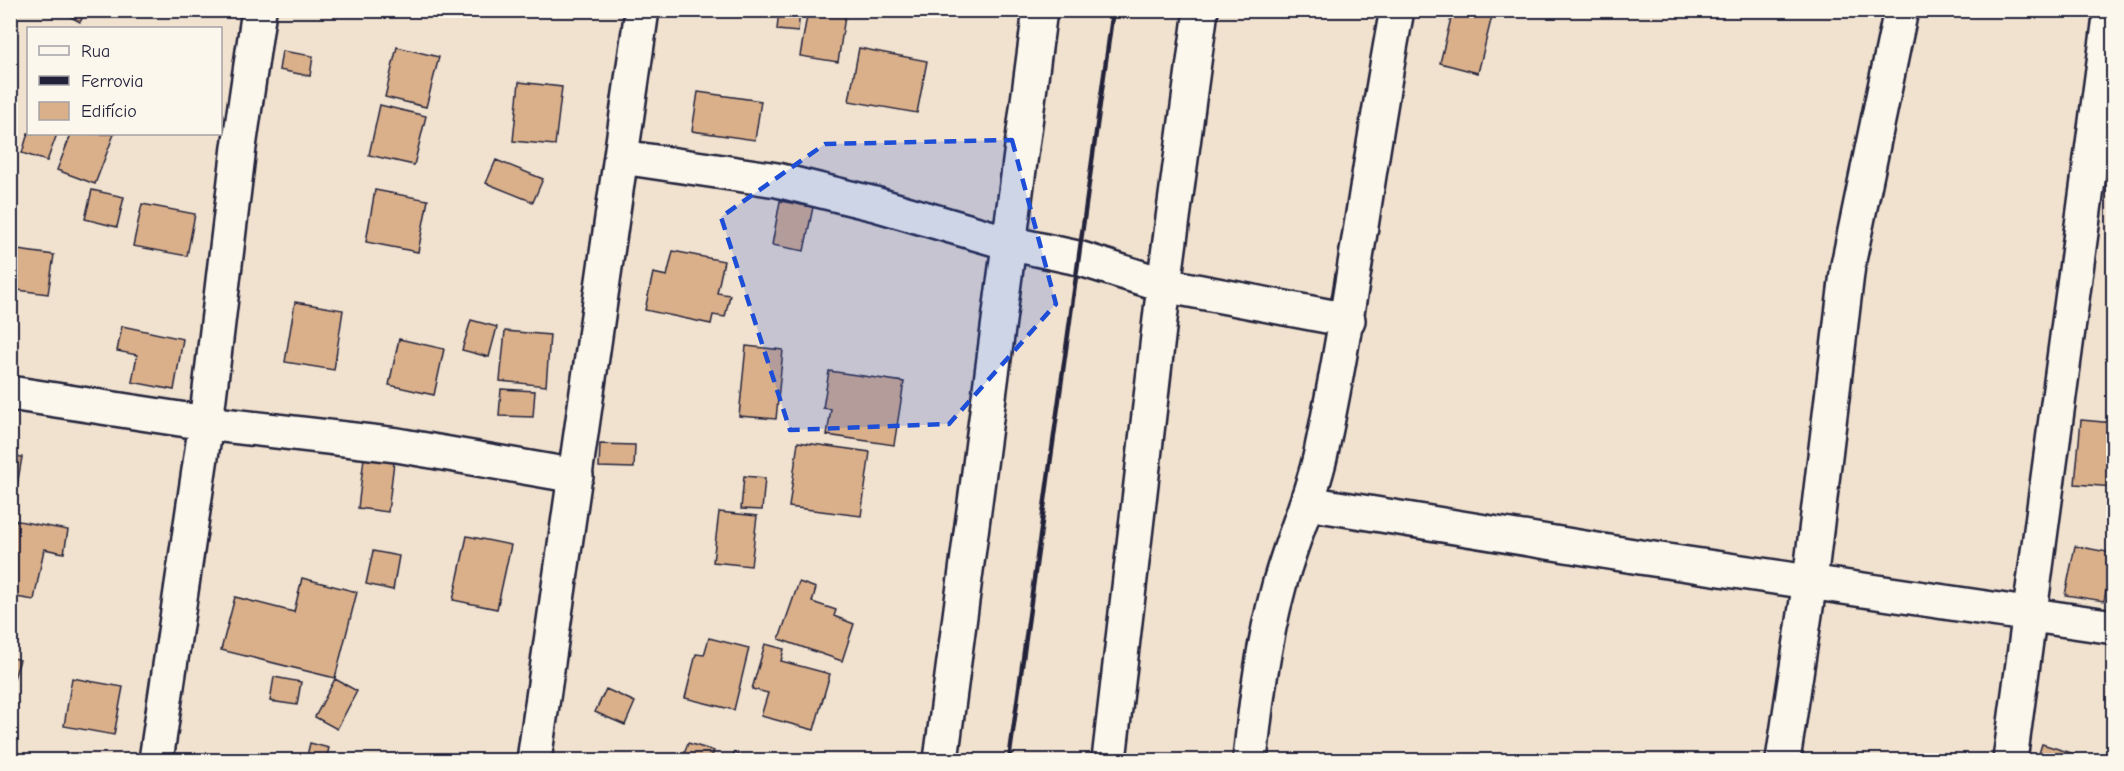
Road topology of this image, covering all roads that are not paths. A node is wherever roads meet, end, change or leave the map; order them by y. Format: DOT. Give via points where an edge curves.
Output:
graph roads {
  1 [pos="259,10"];
  2 [pos="642,10"];
  3 [pos="1040,10"];
  4 [pos="1201,10"];
  5 [pos="1397,10"];
  6 [pos="1901,10"];
  7 [pos="2111,10"];
  8 [pos="622,157"];
  9 [pos="1009,243"];
  10 [pos="1164,285"];
  11 [pos="1348,320"];
  12 [pos="10,393"];
  13 [pos="206,423"];
  14 [pos="576,476"];
  15 [pos="1307,503"];
  16 [pos="1810,581"];
  17 [pos="2030,614"];
  18 [pos="2114,627"];
  19 [pos="156,760"];
  20 [pos="534,760"];
  21 [pos="941,760"];
  22 [pos="1109,760"];
  23 [pos="1250,760"];
  24 [pos="1783,760"];
  25 [pos="2010,760"];
  1 -- 13 [label="street" via="238,147"];
  2 -- 8 [label="street"];
  3 -- 9 [label="street"];
  4 -- 10 [label="street"];
  5 -- 11 [label="street" via="1363,205"];
  6 -- 16 [label="street" via="1848,266"];
  7 -- 17 [label="street"];
  8 -- 9 [label="street" via="777,180"];
  8 -- 14 [label="street"];
  9 -- 10 [label="street" via="1078,258"];
  9 -- 21 [label="street"];
  10 -- 11 [label="street"];
  10 -- 22 [label="street"];
  11 -- 15 [label="street"];
  12 -- 13 [label="street"];
  13 -- 14 [label="street" via="397,445"];
  13 -- 19 [label="street"];
  14 -- 20 [label="street"];
  15 -- 16 [label="street"];
  15 -- 23 [label="street" via="1279,585 1261,662"];
  16 -- 17 [label="street"];
  16 -- 24 [label="street"];
  17 -- 18 [label="street"];
  17 -- 25 [label="street"];
}
